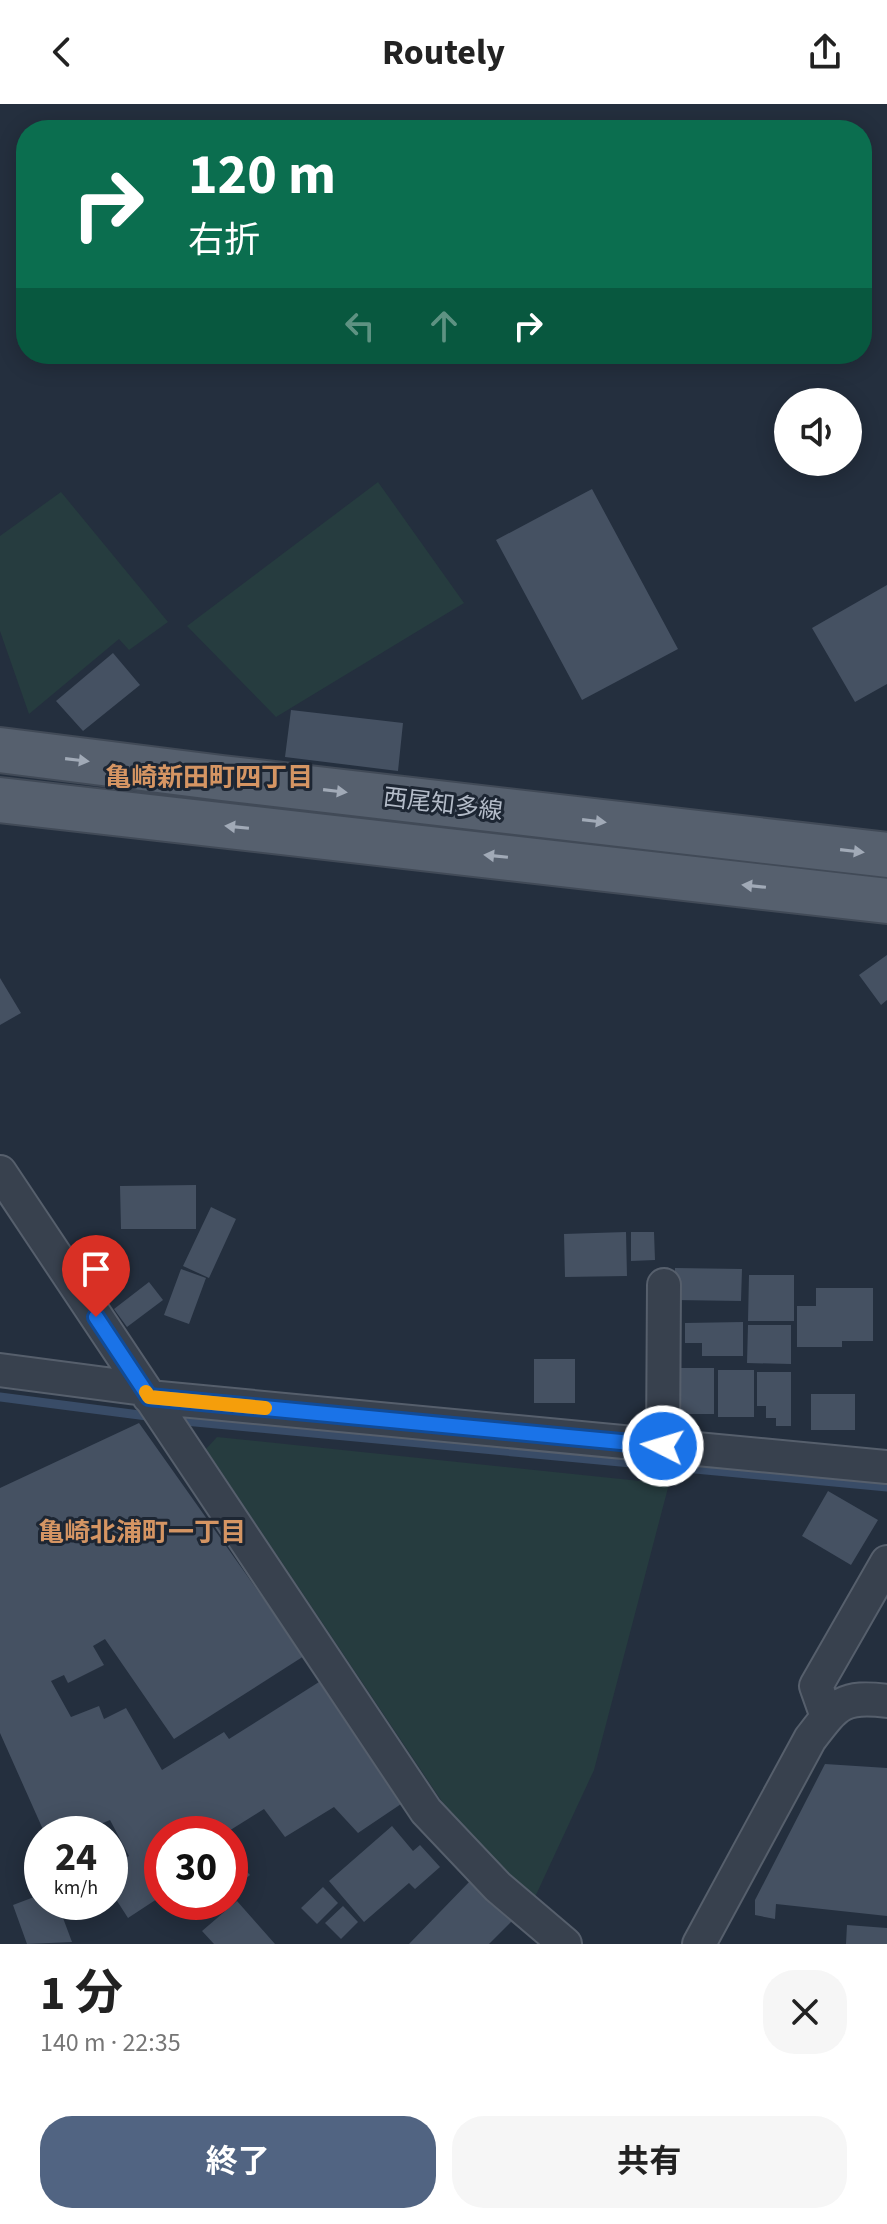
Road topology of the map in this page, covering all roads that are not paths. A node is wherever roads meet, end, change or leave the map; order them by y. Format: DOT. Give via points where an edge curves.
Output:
graph roads {
  1 [pos="0,750"];
  2 [pos="0,800"];
  3 [pos="887,855"];
  4 [pos="887,901"];
  5 [pos="0,1172"];
  6 [pos="664,1285"];
  7 [pos="0,1370"];
  8 [pos="147,1395"];
  9 [pos="663,1446"];
  10 [pos="887,1467"];
  11 [pos="887,1562"];
  12 [pos="887,1701"];
  13 [pos="827,1717"];
  14 [pos="565,1944"];
  15 [pos="699,1944"];
  1 -- 3 [label="main road, 西尾知多線, one-way"];
  4 -- 2 [label="main road, 西尾知多線, one-way"];
  5 -- 8 [label="street"];
  6 -- 9 [label="street"];
  7 -- 8 [label="street"];
  8 -- 9 [label="street"];
  8 -- 14 [label="street" via="426,1811 498,1887"];
  9 -- 10 [label="street"];
  11 -- 13 [label="street" via="816,1686"];
  12 -- 13 [label="street" via="843,1702"];
  13 -- 15 [label="street" via="810,1739"];
}
